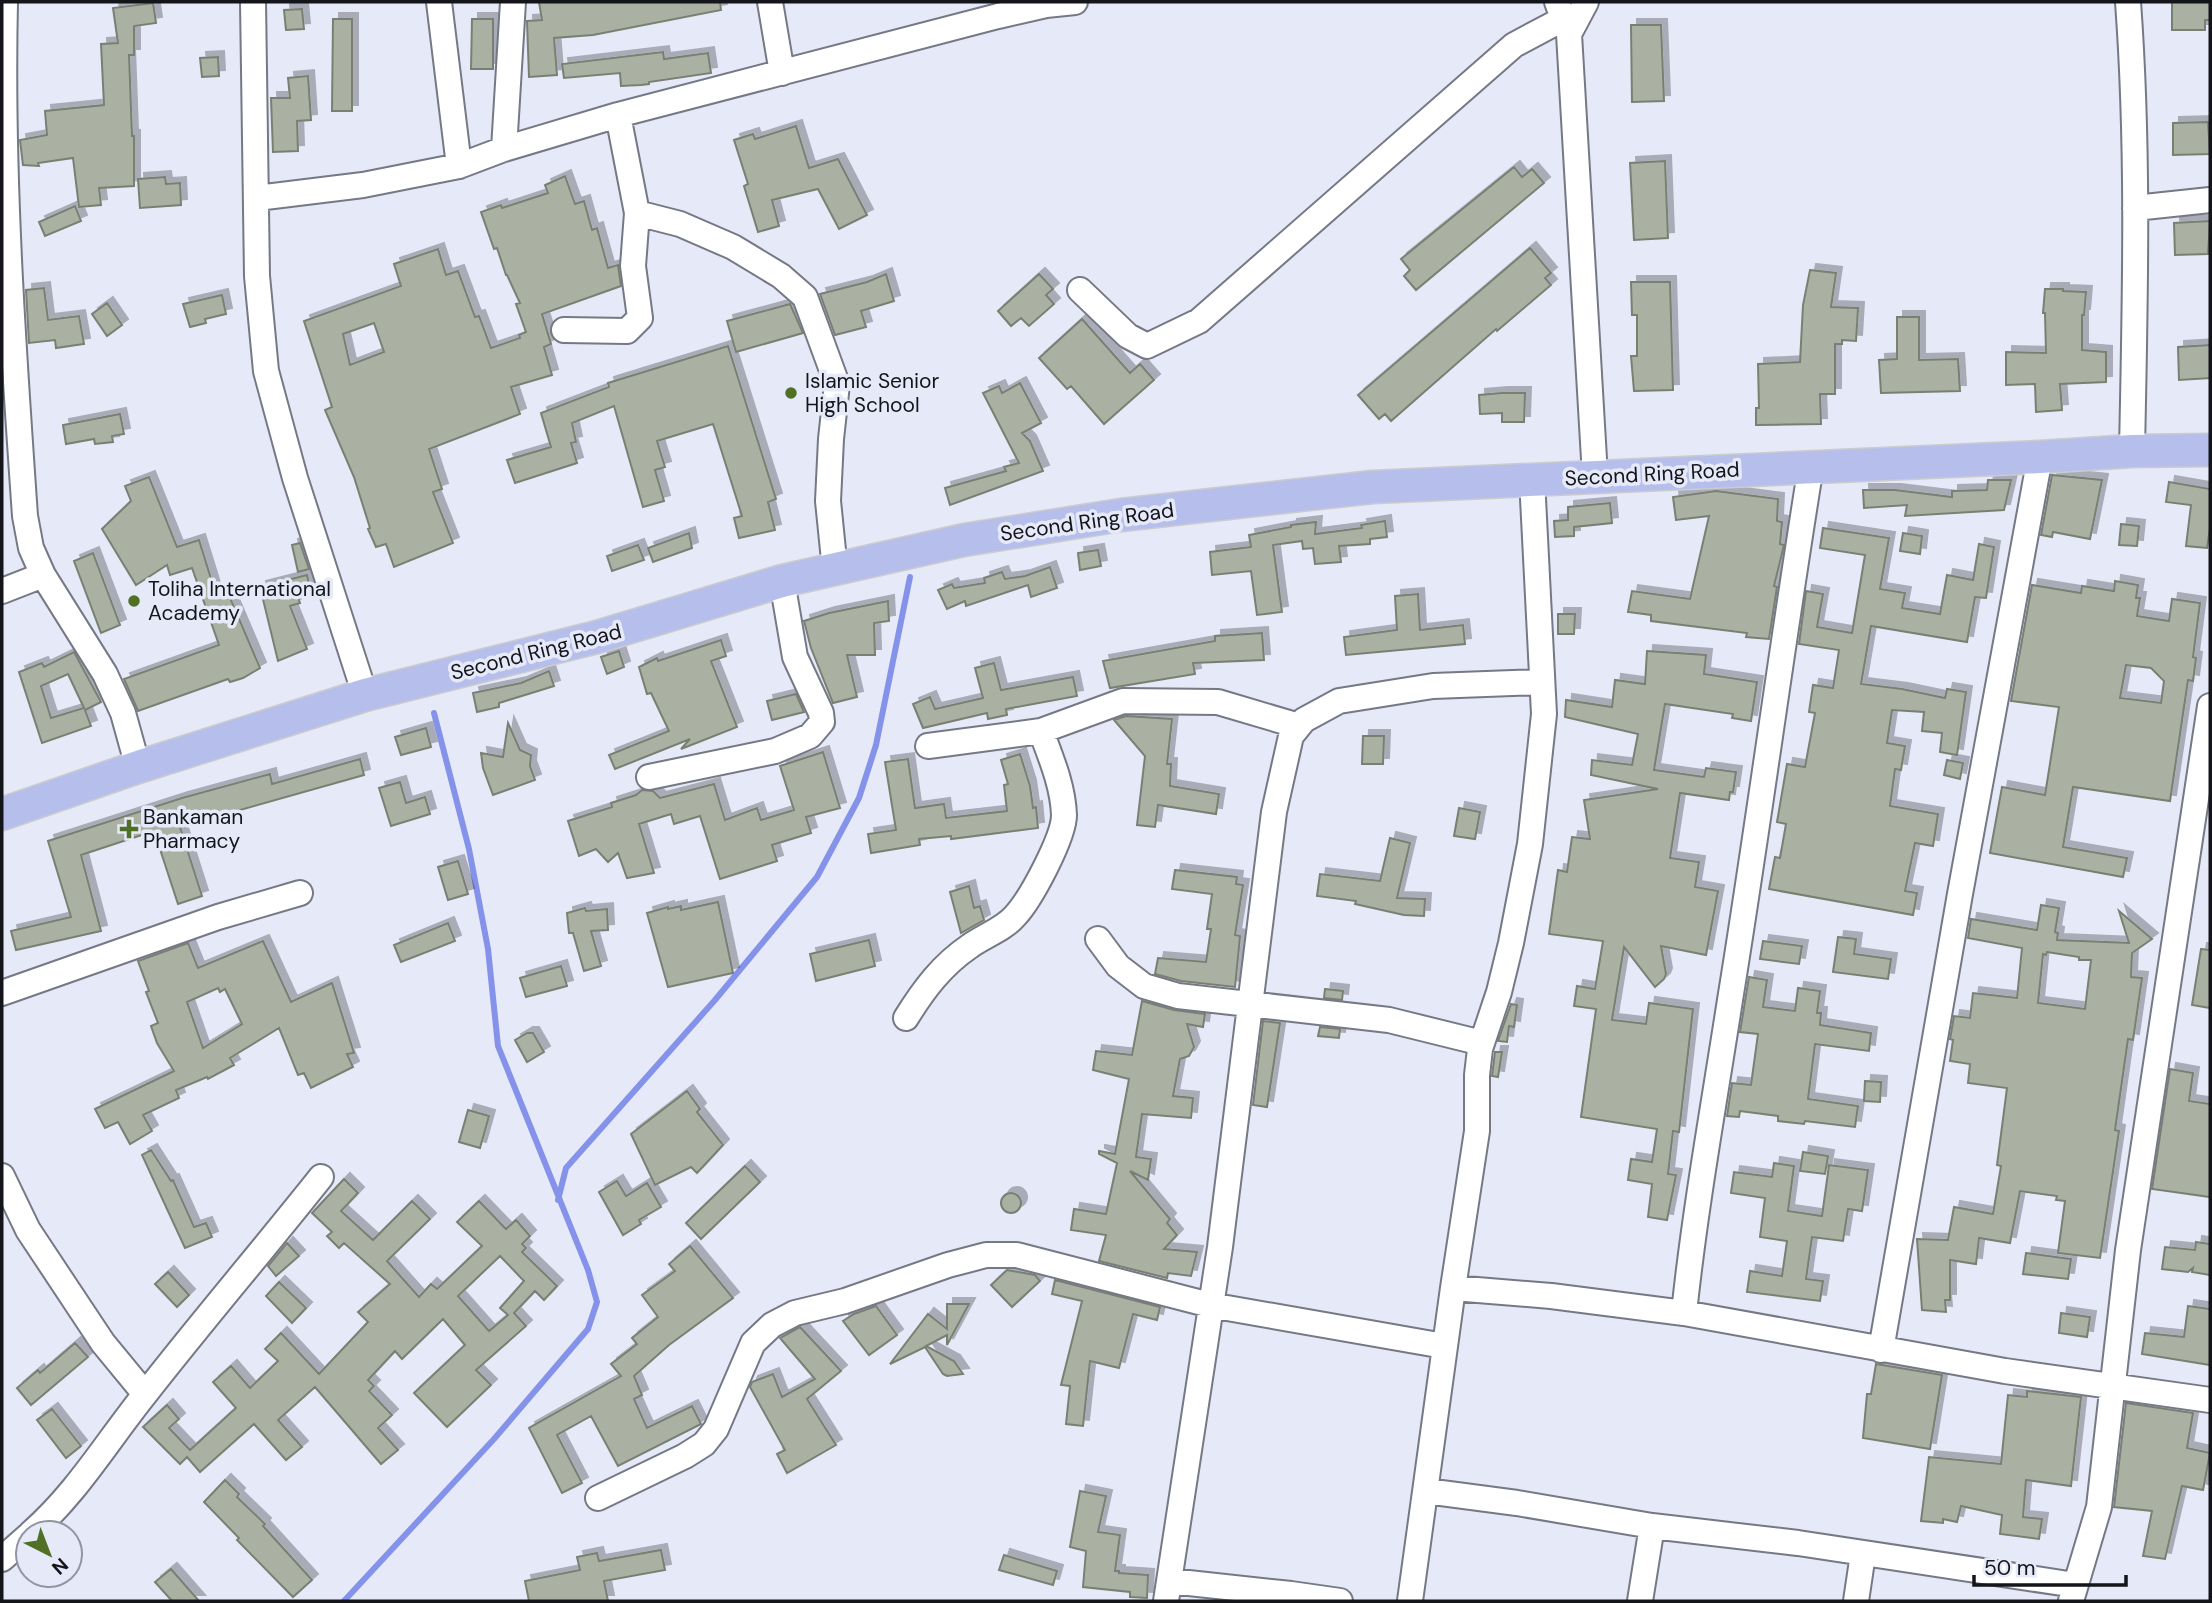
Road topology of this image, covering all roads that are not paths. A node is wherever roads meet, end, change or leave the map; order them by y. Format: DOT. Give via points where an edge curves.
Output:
graph roads {
  1 [pos="5,2"];
  2 [pos="253,2"];
  3 [pos="439,2"];
  4 [pos="513,2"];
  5 [pos="770,2"];
  6 [pos="1075,2"];
  7 [pos="1586,2"];
  8 [pos="2128,2"];
  9 [pos="1563,18"];
  10 [pos="782,73"];
  11 [pos="618,115"];
  12 [pos="3,149"];
  13 [pos="504,149"];
  14 [pos="459,166"];
  15 [pos="257,198"];
  16 [pos="2210,200"];
  17 [pos="2135,208"];
  18 [pos="637,213"];
  19 [pos="1080,289"];
  20 [pos="565,330"];
  21 [pos="2210,450"];
  22 [pos="2132,451"];
  23 [pos="2040,457"];
  24 [pos="1811,467"];
  25 [pos="1595,476"];
  26 [pos="1532,479"];
  27 [pos="835,570"];
  28 [pos="43,575"];
  29 [pos="782,581"];
  30 [pos="2,591"];
  31 [pos="1542,682"];
  32 [pos="365,695"];
  33 [pos="2210,706"];
  34 [pos="1299,726"];
  35 [pos="1041,732"];
  36 [pos="928,746"];
  37 [pos="138,767"];
  38 [pos="649,777"];
  39 [pos="2,814"];
  40 [pos="300,893"];
  41 [pos="1098,939"];
  42 [pos="2,993"];
  43 [pos="1250,1003"];
  44 [pos="906,1018"];
  45 [pos="1482,1043"];
  46 [pos="2,1176"];
  47 [pos="321,1177"];
  48 [pos="1453,1288"];
  49 [pos="1210,1306"];
  50 [pos="1684,1313"];
  51 [pos="1444,1346"];
  52 [pos="1881,1350"];
  53 [pos="2112,1387"];
  54 [pos="145,1394"];
  55 [pos="2210,1400"];
  56 [pos="1426,1491"];
  57 [pos="598,1497"];
  58 [pos="48,1519"];
  59 [pos="1652,1526"];
  60 [pos="1863,1554"];
  61 [pos="1168,1591"];
  62 [pos="2073,1593"];
  63 [pos="1340,1601"];
  64 [pos="1410,1601"];
  65 [pos="1640,1601"];
  66 [pos="1856,1601"];
  1 -- 12 [label="street"];
  2 -- 15 [label="street"];
  3 -- 14 [label="street"];
  4 -- 13 [label="street"];
  5 -- 10 [label="street"];
  6 -- 10 [label="street" via="1010,13"];
  7 -- 9 [label="street"];
  8 -- 17 [label="street"];
  9 -- 19 [label="street" via="1514,45 1199,321 1147,346 1128,337"];
  9 -- 25 [label="street"];
  10 -- 11 [label="street"];
  11 -- 13 [label="street"];
  11 -- 18 [label="street"];
  12 -- 28 [label="street" via="25,516 31,548"];
  13 -- 14 [label="street"];
  14 -- 15 [label="street" via="363,185"];
  15 -- 32 [label="street" via="257,276 266,371 295,478"];
  16 -- 17 [label="street"];
  17 -- 22 [label="street"];
  18 -- 20 [label="street" via="633,266 640,318 627,331"];
  18 -- 27 [label="street" via="680,224 733,247 781,276 805,297 837,384 828,501"];
  21 -- 22 [label="main road, Second Ring Road"];
  22 -- 23 [label="main road, Second Ring Road"];
  23 -- 24 [label="main road, Second Ring Road"];
  23 -- 52 [label="street"];
  24 -- 25 [label="main road, Second Ring Road"];
  24 -- 50 [label="street"];
  25 -- 26 [label="main road, Second Ring Road"];
  26 -- 27 [label="main road, Second Ring Road" via="1373,487 1121,515 964,540"];
  26 -- 31 [label="street"];
  27 -- 29 [label="main road, Second Ring Road"];
  28 -- 30 [label="street"];
  28 -- 37 [label="street" via="105,674 123,713"];
  29 -- 32 [label="main road, Second Ring Road" via="597,638"];
  29 -- 38 [label="street" via="795,657 822,722 810,736 775,751"];
  31 -- 34 [label="street" via="1433,686 1339,701"];
  31 -- 45 [label="street" via="1544,714 1530,844 1511,943"];
  32 -- 37 [label="main road, Second Ring Road"];
  33 -- 53 [label="street" via="2148,1106"];
  34 -- 35 [label="street" via="1217,702 1123,701"];
  34 -- 43 [label="street" via="1286,753 1274,812"];
  35 -- 36 [label="street"];
  35 -- 44 [label="street" via="1057,775 1064,817 1034,890 1014,918 941,969"];
  37 -- 39 [label="main road, Second Ring Road"];
  40 -- 42 [label="street"];
  41 -- 43 [label="street" via="1118,966 1144,986 1178,996"];
  43 -- 45 [label="street" via="1389,1020"];
  43 -- 49 [label="street"];
  45 -- 48 [label="street" via="1477,1132"];
  46 -- 54 [label="street" via="36,1240 103,1343"];
  47 -- 54 [label="street"];
  48 -- 50 [label="street"];
  48 -- 51 [label="street"];
  49 -- 51 [label="street"];
  49 -- 57 [label="street" via="1017,1255 986,1255 948,1265 845,1301 795,1313 772,1325 753,1343 716,1429 704,1444"];
  49 -- 61 [label="street"];
  50 -- 52 [label="street"];
  51 -- 56 [label="street"];
  52 -- 53 [label="street"];
  53 -- 55 [label="street"];
  53 -- 62 [label="street" via="2099,1507"];
  54 -- 58 [label="street"];
  56 -- 59 [label="street"];
  56 -- 64 [label="street"];
  59 -- 60 [label="street"];
  59 -- 65 [label="street"];
  60 -- 62 [label="street"];
  60 -- 66 [label="street"];
  61 -- 63 [label="street" via="1291,1594"];
}
